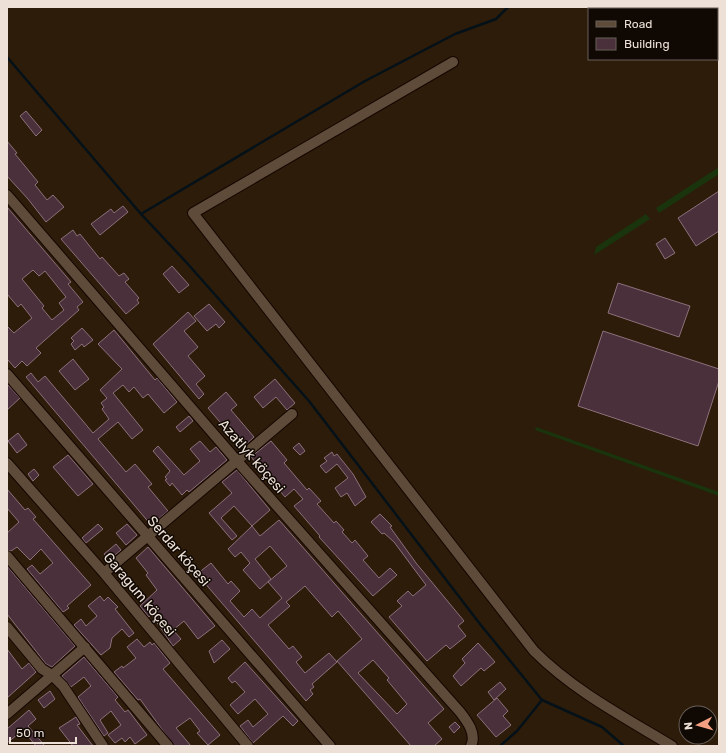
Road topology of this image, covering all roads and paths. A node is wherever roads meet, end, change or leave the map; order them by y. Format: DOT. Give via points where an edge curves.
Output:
graph roads {
  1 [pos="453,62"];
  2 [pos="7,195"];
  3 [pos="7,374"];
  4 [pos="292,414"];
  5 [pos="237,461"];
  6 [pos="7,463"];
  7 [pos="148,536"];
  8 [pos="7,556"];
  9 [pos="104,573"];
  10 [pos="7,627"];
  11 [pos="85,648"];
  12 [pos="52,675"];
  13 [pos="7,714"];
  14 [pos="472,741"];
  15 [pos="103,746"];
  16 [pos="168,746"];
  17 [pos="248,746"];
  18 [pos="330,746"];
  19 [pos="672,746"];
  1 -- 19 [label="street" via="193,213 534,651 548,666 583,692"];
  2 -- 5 [label="street, Azatlyk köçesi"];
  3 -- 7 [label="street, Serdar köçesi"];
  4 -- 5 [label="street"];
  5 -- 7 [label="street"];
  5 -- 14 [label="street, Azatlyk köçesi" via="460,712 468,724"];
  6 -- 9 [label="street, Garagum köçesi"];
  7 -- 9 [label="street"];
  7 -- 18 [label="street, Serdar köçesi"];
  8 -- 11 [label="street"];
  9 -- 17 [label="street, Garagum köçesi"];
  10 -- 12 [label="street" via="42,669"];
  11 -- 12 [label="street"];
  11 -- 16 [label="street"];
  12 -- 13 [label="street"];
  12 -- 15 [label="street" via="63,686"];
}
